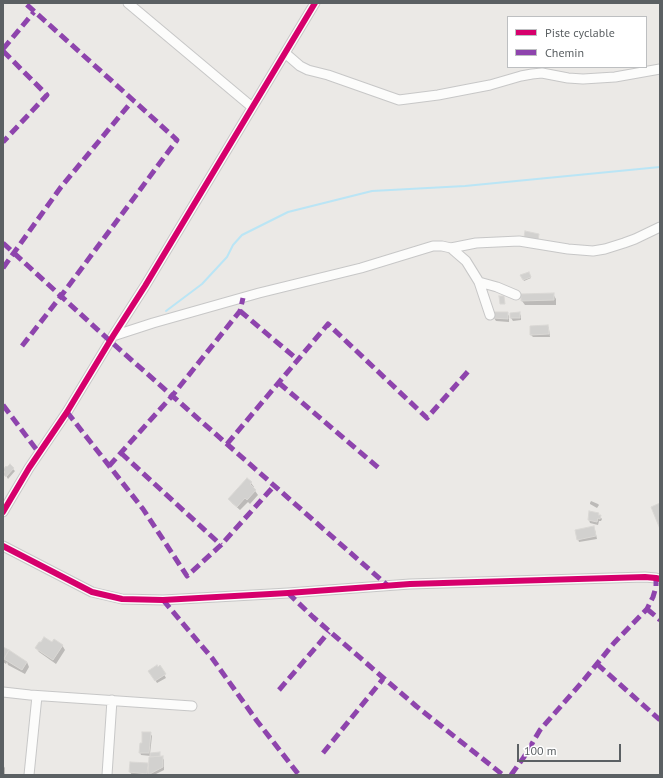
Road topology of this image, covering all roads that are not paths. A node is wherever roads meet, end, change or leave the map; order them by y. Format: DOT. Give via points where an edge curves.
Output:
graph roads {
  1 [pos="128,3"];
  2 [pos="315,3"];
  3 [pos="285,53"];
  4 [pos="660,68"];
  5 [pos="252,107"];
  6 [pos="660,228"];
  7 [pos="450,248"];
  8 [pos="479,282"];
  9 [pos="516,295"];
  10 [pos="490,314"];
  11 [pos="113,336"];
  12 [pos="3,512"];
  13 [pos="3,546"];
  14 [pos="660,579"];
  15 [pos="3,692"];
  16 [pos="38,696"];
  17 [pos="112,700"];
  18 [pos="192,706"];
  19 [pos="29,775"];
  20 [pos="107,775"];
  1 -- 5 [label="street"];
  2 -- 3 [label="street"];
  3 -- 4 [label="street" via="308,70 399,100 490,85 532,74 583,78 615,76"];
  3 -- 5 [label="street"];
  5 -- 11 [label="street"];
  6 -- 7 [label="street" via="624,243 593,251 519,241 476,243"];
  7 -- 8 [label="street" via="466,261"];
  7 -- 11 [label="street" via="433,246"];
  8 -- 9 [label="street"];
  8 -- 10 [label="street"];
  11 -- 12 [label="street"];
  13 -- 14 [label="street" via="92,592 122,599 163,600 410,584 645,577"];
  15 -- 16 [label="street"];
  16 -- 17 [label="street"];
  16 -- 19 [label="street"];
  17 -- 18 [label="street"];
  17 -- 20 [label="street"];
}
